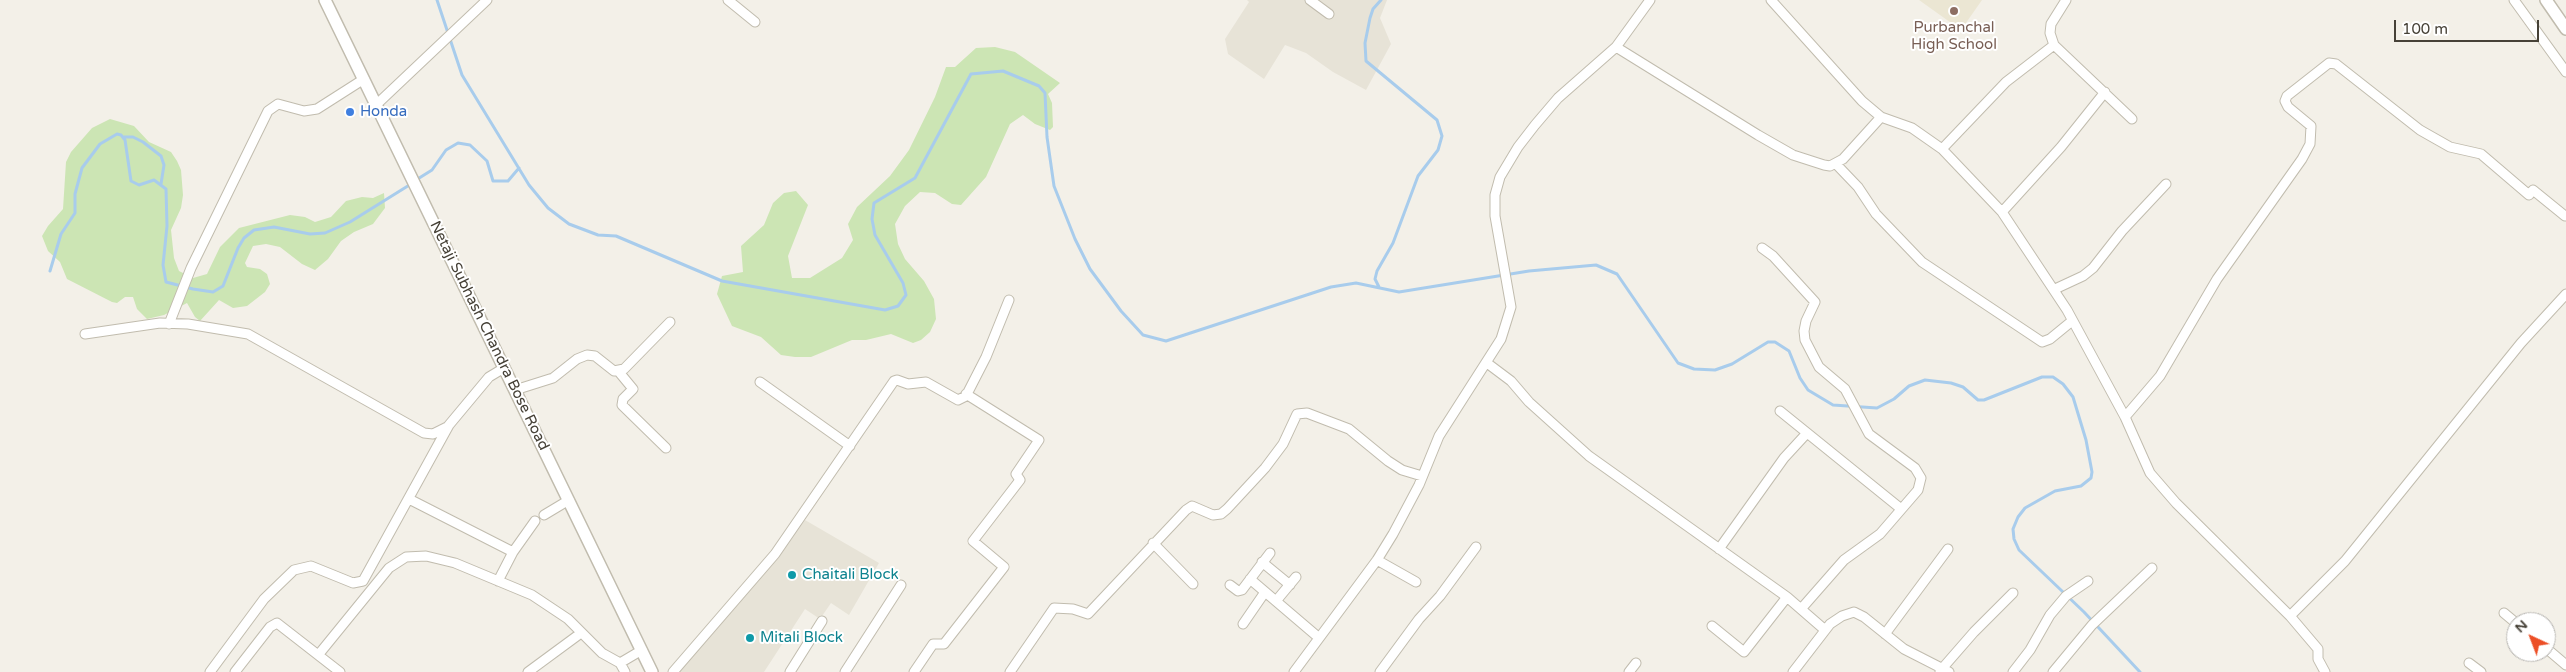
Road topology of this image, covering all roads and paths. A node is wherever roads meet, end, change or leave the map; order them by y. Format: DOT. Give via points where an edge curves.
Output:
graph roads {
  1 [pos="325,0"];
  2 [pos="487,0"];
  3 [pos="728,0"];
  4 [pos="1310,0"];
  5 [pos="1650,0"];
  6 [pos="1771,0"];
  7 [pos="2066,0"];
  8 [pos="2514,0"];
  9 [pos="2546,0"];
  10 [pos="1329,14"];
  11 [pos="755,22"];
  12 [pos="2566,29"];
  13 [pos="2054,45"];
  14 [pos="1616,47"];
  15 [pos="2566,72"];
  16 [pos="364,79"];
  17 [pos="2105,92"];
  18 [pos="376,105"];
  19 [pos="1881,117"];
  20 [pos="2132,119"];
  21 [pos="1942,149"];
  22 [pos="1836,164"];
  23 [pos="2166,184"];
  24 [pos="2002,212"];
  25 [pos="2564,216"];
  26 [pos="1762,248"];
  27 [pos="2055,289"];
  28 [pos="2566,294"];
  29 [pos="1009,300"];
  30 [pos="670,322"];
  31 [pos="2072,322"];
  32 [pos="169,324"];
  33 [pos="84,334"];
  34 [pos="1487,363"];
  35 [pos="504,368"];
  36 [pos="619,372"];
  37 [pos="760,382"];
  38 [pos="515,390"];
  39 [pos="966,394"];
  40 [pos="1780,412"];
  41 [pos="2124,417"];
  42 [pos="449,425"];
  43 [pos="424,433"];
  44 [pos="1807,433"];
  45 [pos="440,442"];
  46 [pos="850,446"];
  47 [pos="666,448"];
  48 [pos="1422,476"];
  49 [pos="409,499"];
  50 [pos="569,500"];
  51 [pos="1900,508"];
  52 [pos="544,515"];
  53 [pos="535,521"];
  54 [pos="1153,543"];
  55 [pos="1476,547"];
  56 [pos="1719,549"];
  57 [pos="1948,549"];
  58 [pos="512,552"];
  59 [pos="1270,553"];
  60 [pos="1377,560"];
  61 [pos="1262,562"];
  62 [pos="2152,568"];
  63 [pos="1296,577"];
  64 [pos="1250,579"];
  65 [pos="498,581"];
  66 [pos="2088,581"];
  67 [pos="1416,582"];
  68 [pos="1193,584"];
  69 [pos="901,585"];
  70 [pos="1230,585"];
  71 [pos="1290,585"];
  72 [pos="1265,592"];
  73 [pos="2014,593"];
  74 [pos="1787,597"];
  75 [pos="1276,601"];
  76 [pos="1801,609"];
  77 [pos="2290,616"];
  78 [pos="822,621"];
  79 [pos="1243,624"];
  80 [pos="1712,626"];
  81 [pos="1825,630"];
  82 [pos="581,633"];
  83 [pos="1885,634"];
  84 [pos="1318,637"];
  85 [pos="642,650"];
  86 [pos="319,654"];
  87 [pos="2556,656"];
  88 [pos="620,663"];
  89 [pos="1636,663"];
  90 [pos="2469,663"];
  91 [pos="2566,665"];
  92 [pos="792,669"];
  93 [pos="237,671"];
  94 [pos="1944,671"];
  95 [pos="210,672"];
  96 [pos="340,672"];
  97 [pos="528,672"];
  98 [pos="625,672"];
  99 [pos="652,672"];
  100 [pos="673,672"];
  101 [pos="802,672"];
  102 [pos="845,672"];
  103 [pos="914,672"];
  104 [pos="1010,672"];
  105 [pos="1294,672"];
  106 [pos="1380,672"];
  107 [pos="1629,672"];
  108 [pos="1793,672"];
  109 [pos="2013,672"];
  110 [pos="2053,672"];
  111 [pos="2325,672"];
  112 [pos="2481,672"];
  1 -- 16 [label="street, Netaji Subhash Chandra Bose Road"];
  2 -- 18 [label="street"];
  3 -- 11 [label="street"];
  4 -- 10 [label="street"];
  5 -- 14 [label="street"];
  6 -- 19 [label="street" via="1858,97"];
  7 -- 13 [label="street" via="2051,24"];
  8 -- 15 [label="street"];
  9 -- 12 [label="street"];
  13 -- 17 [label="street"];
  13 -- 21 [label="street" via="1997,91"];
  14 -- 22 [label="street" via="1793,155 1824,166"];
  14 -- 34 [label="street" via="1558,98 1518,147 1500,177 1494,208 1511,302 1507,324"];
  16 -- 18 [label="street, Netaji Subhash Chandra Bose Road"];
  16 -- 32 [label="street" via="317,109 304,111 278,104 268,111 185,281"];
  17 -- 20 [label="street"];
  17 -- 24 [label="street"];
  18 -- 35 [label="street, Netaji Subhash Chandra Bose Road"];
  19 -- 21 [label="street" via="1912,128"];
  19 -- 22 [label="street"];
  21 -- 24 [label="street"];
  22 -- 31 [label="street" via="1858,187 1876,214 1922,262 2042,342"];
  23 -- 27 [label="street" via="2093,268"];
  24 -- 27 [label="street"];
  25 -- 41 [label="street" via="2533,190 2529,195 2481,154 2450,147 2420,130 2336,64 2329,63 2285,101 2311,126 2310,144 2302,159 2216,279 2160,376"];
  26 -- 51 [label="street" via="1815,302 1805,325 1805,340 1819,367 1845,389 1872,438 1921,475 1920,486"];
  27 -- 31 [label="street"];
  28 -- 77 [label="street" via="2521,343 2345,561"];
  29 -- 39 [label="street" via="986,357"];
  30 -- 36 [label="street" via="632,364"];
  31 -- 41 [label="street"];
  32 -- 33 [label="street"];
  32 -- 43 [label="street" via="248,334"];
  34 -- 48 [label="street" via="1439,436"];
  34 -- 56 [label="street" via="1511,381 1575,445"];
  35 -- 38 [label="street, Netaji Subhash Chandra Bose Road"];
  35 -- 42 [label="street" via="489,377"];
  36 -- 38 [label="street" via="587,355 553,378"];
  36 -- 47 [label="street" via="633,389 623,399 622,405"];
  37 -- 46 [label="street"];
  38 -- 50 [label="street, Netaji Subhash Chandra Bose Road"];
  39 -- 46 [label="street" via="958,400 926,382 908,384 897,380"];
  39 -- 103 [label="street" via="1039,440 1016,474 1020,480 973,541 1004,567 944,644 933,644"];
  40 -- 44 [label="street"];
  41 -- 77 [label="street" via="2142,458 2160,486"];
  42 -- 43 [label="street" via="433,434"];
  42 -- 45 [label="street"];
  43 -- 45 [label="street"];
  44 -- 51 [label="street"];
  44 -- 56 [label="street" via="1784,458"];
  45 -- 49 [label="street"];
  46 -- 100 [label="street" via="775,554"];
  48 -- 54 [label="street" via="1402,470 1388,461 1349,429 1300,413 1265,468 1221,514 1213,515 1192,506"];
  48 -- 60 [label="street" via="1408,508"];
  49 -- 58 [label="street"];
  49 -- 95 [label="street" via="361,582 311,566 294,570 284,576 264,599"];
  50 -- 52 [label="street"];
  50 -- 85 [label="street, Netaji Subhash Chandra Bose Road"];
  51 -- 76 [label="street" via="1875,538 1844,560"];
  53 -- 58 [label="street"];
  54 -- 68 [label="street"];
  54 -- 104 [label="street" via="1088,614 1054,608"];
  55 -- 106 [label="street"];
  56 -- 74 [label="street"];
  57 -- 83 [label="street"];
  58 -- 65 [label="street"];
  59 -- 61 [label="street"];
  60 -- 67 [label="street"];
  60 -- 84 [label="street"];
  61 -- 64 [label="street"];
  61 -- 71 [label="street"];
  62 -- 110 [label="street" via="2092,624"];
  63 -- 71 [label="street"];
  64 -- 70 [label="street" via="1242,590"];
  64 -- 72 [label="street"];
  65 -- 82 [label="street" via="532,595 568,619"];
  65 -- 86 [label="street" via="436,558 406,557 375,583"];
  66 -- 109 [label="street" via="2069,594 2050,615"];
  69 -- 102 [label="street"];
  71 -- 75 [label="street"];
  72 -- 75 [label="street"];
  72 -- 79 [label="street"];
  73 -- 94 [label="street" via="1974,632"];
  74 -- 76 [label="street"];
  74 -- 80 [label="street" via="1744,652"];
  75 -- 84 [label="street"];
  76 -- 81 [label="street"];
  77 -- 111 [label="street" via="2318,649 2318,659"];
  78 -- 92 [label="street"];
  81 -- 83 [label="street" via="1842,616 1854,612"];
  81 -- 108 [label="street"];
  82 -- 88 [label="street" via="602,653"];
  82 -- 97 [label="street"];
  83 -- 94 [label="street" via="1904,649"];
  84 -- 105 [label="street"];
  85 -- 88 [label="street"];
  85 -- 99 [label="street, Netaji Subhash Chandra Bose Road"];
  86 -- 93 [label="street" via="277,623"];
  86 -- 96 [label="street"];
  87 -- 91 [label="street"];
  88 -- 98 [label="street"];
  89 -- 107 [label="street"];
  90 -- 112 [label="street"];
  92 -- 101 [label="street"];
}
